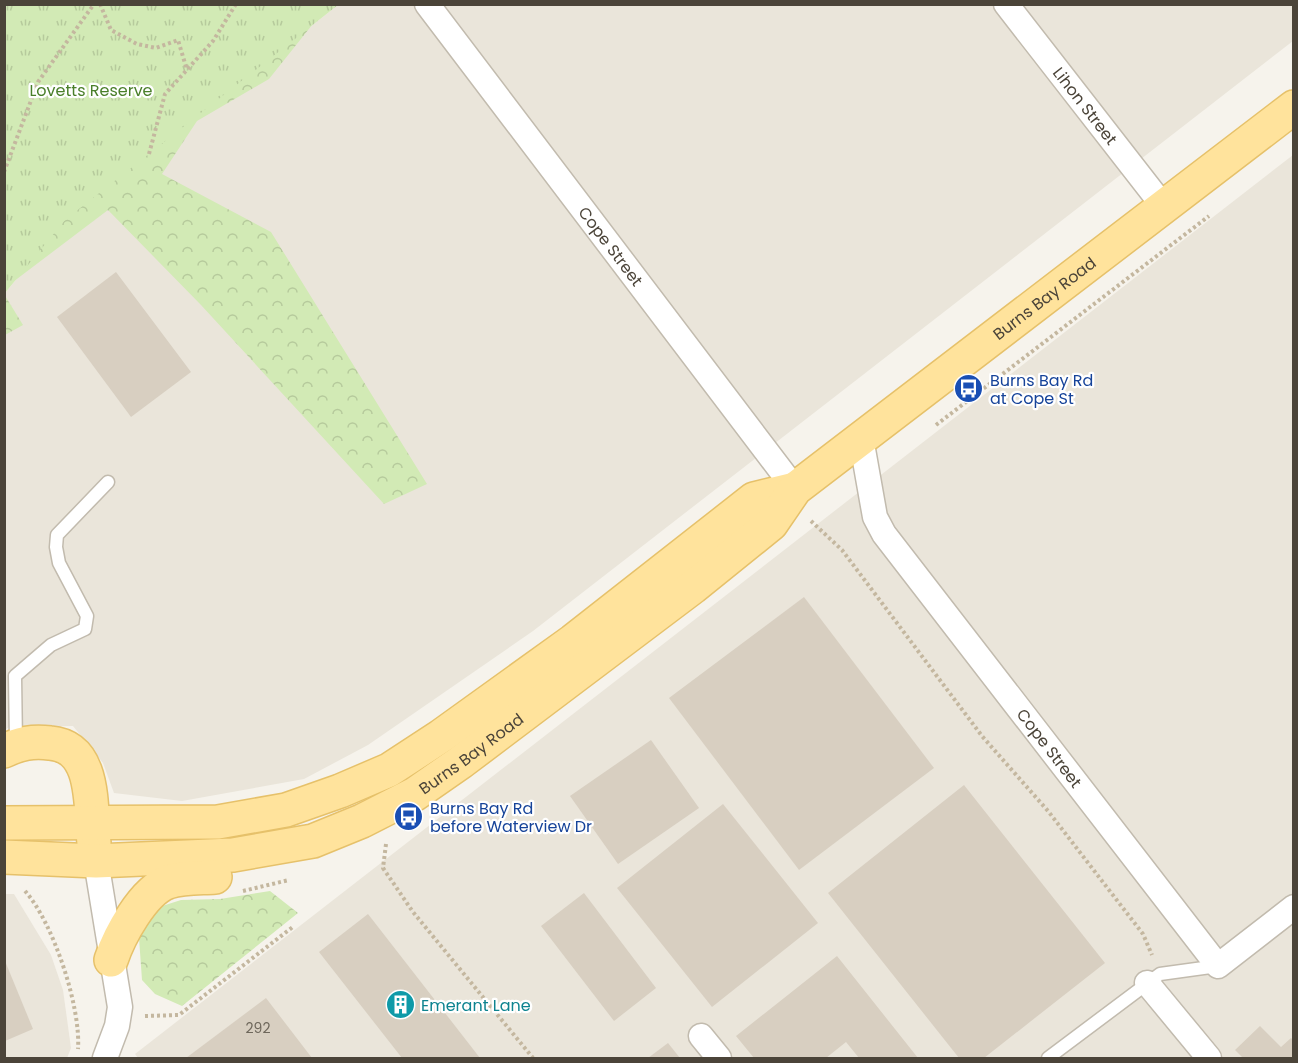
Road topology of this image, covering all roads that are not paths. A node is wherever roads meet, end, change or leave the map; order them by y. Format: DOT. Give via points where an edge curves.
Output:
graph roads {
  1 [pos="427,4"];
  2 [pos="1006,4"];
  3 [pos="1293,107"];
  4 [pos="1164,207"];
  5 [pos="861,438"];
  6 [pos="108,482"];
  7 [pos="795,489"];
  8 [pos="10,748"];
  9 [pos="92,823"];
  10 [pos="4,824"];
  11 [pos="313,841"];
  12 [pos="4,857"];
  13 [pos="96,861"];
  14 [pos="1293,907"];
  15 [pos="111,960"];
  16 [pos="1218,966"];
  17 [pos="1153,978"];
  18 [pos="701,1036"];
  19 [pos="105,1059"];
  20 [pos="719,1059"];
  21 [pos="1048,1059"];
  22 [pos="1209,1059"];
  1 -- 7 [label="street, Cope Street"];
  2 -- 4 [label="street, Lihon Street"];
  3 -- 4 [label="main road, Burns Bay Road"];
  4 -- 5 [label="main road, Burns Bay Road"];
  5 -- 7 [label="main road, Burns Bay Road"];
  5 -- 16 [label="street, Cope Street" via="875,517 884,534"];
  6 -- 8 [label="lane" via="57,535 59,563 87,616 85,629 51,645 15,676"];
  7 -- 9 [label="main road, Burns Bay Road" via="754,499 573,641 389,770 297,806 254,817 218,822"];
  7 -- 11 [label="main road, Burns Bay Road" via="771,524 461,762 415,794"];
  8 -- 9 [label="main road" via="26,742 61,744 76,753 85,770"];
  9 -- 10 [label="main road, Burns Bay Road"];
  9 -- 13 [label="main road"];
  11 -- 13 [label="main road, Burns Bay Road" via="233,855"];
  11 -- 15 [label="main road" via="252,874 165,883 133,917 116,943"];
  12 -- 13 [label="main road, Burns Bay Road"];
  13 -- 15 [label="street"];
  14 -- 16 [label="street"];
  15 -- 19 [label="street" via="119,1017"];
  16 -- 17 [label="lane"];
  17 -- 21 [label="lane"];
  17 -- 22 [label="street"];
  18 -- 20 [label="street"];
}
